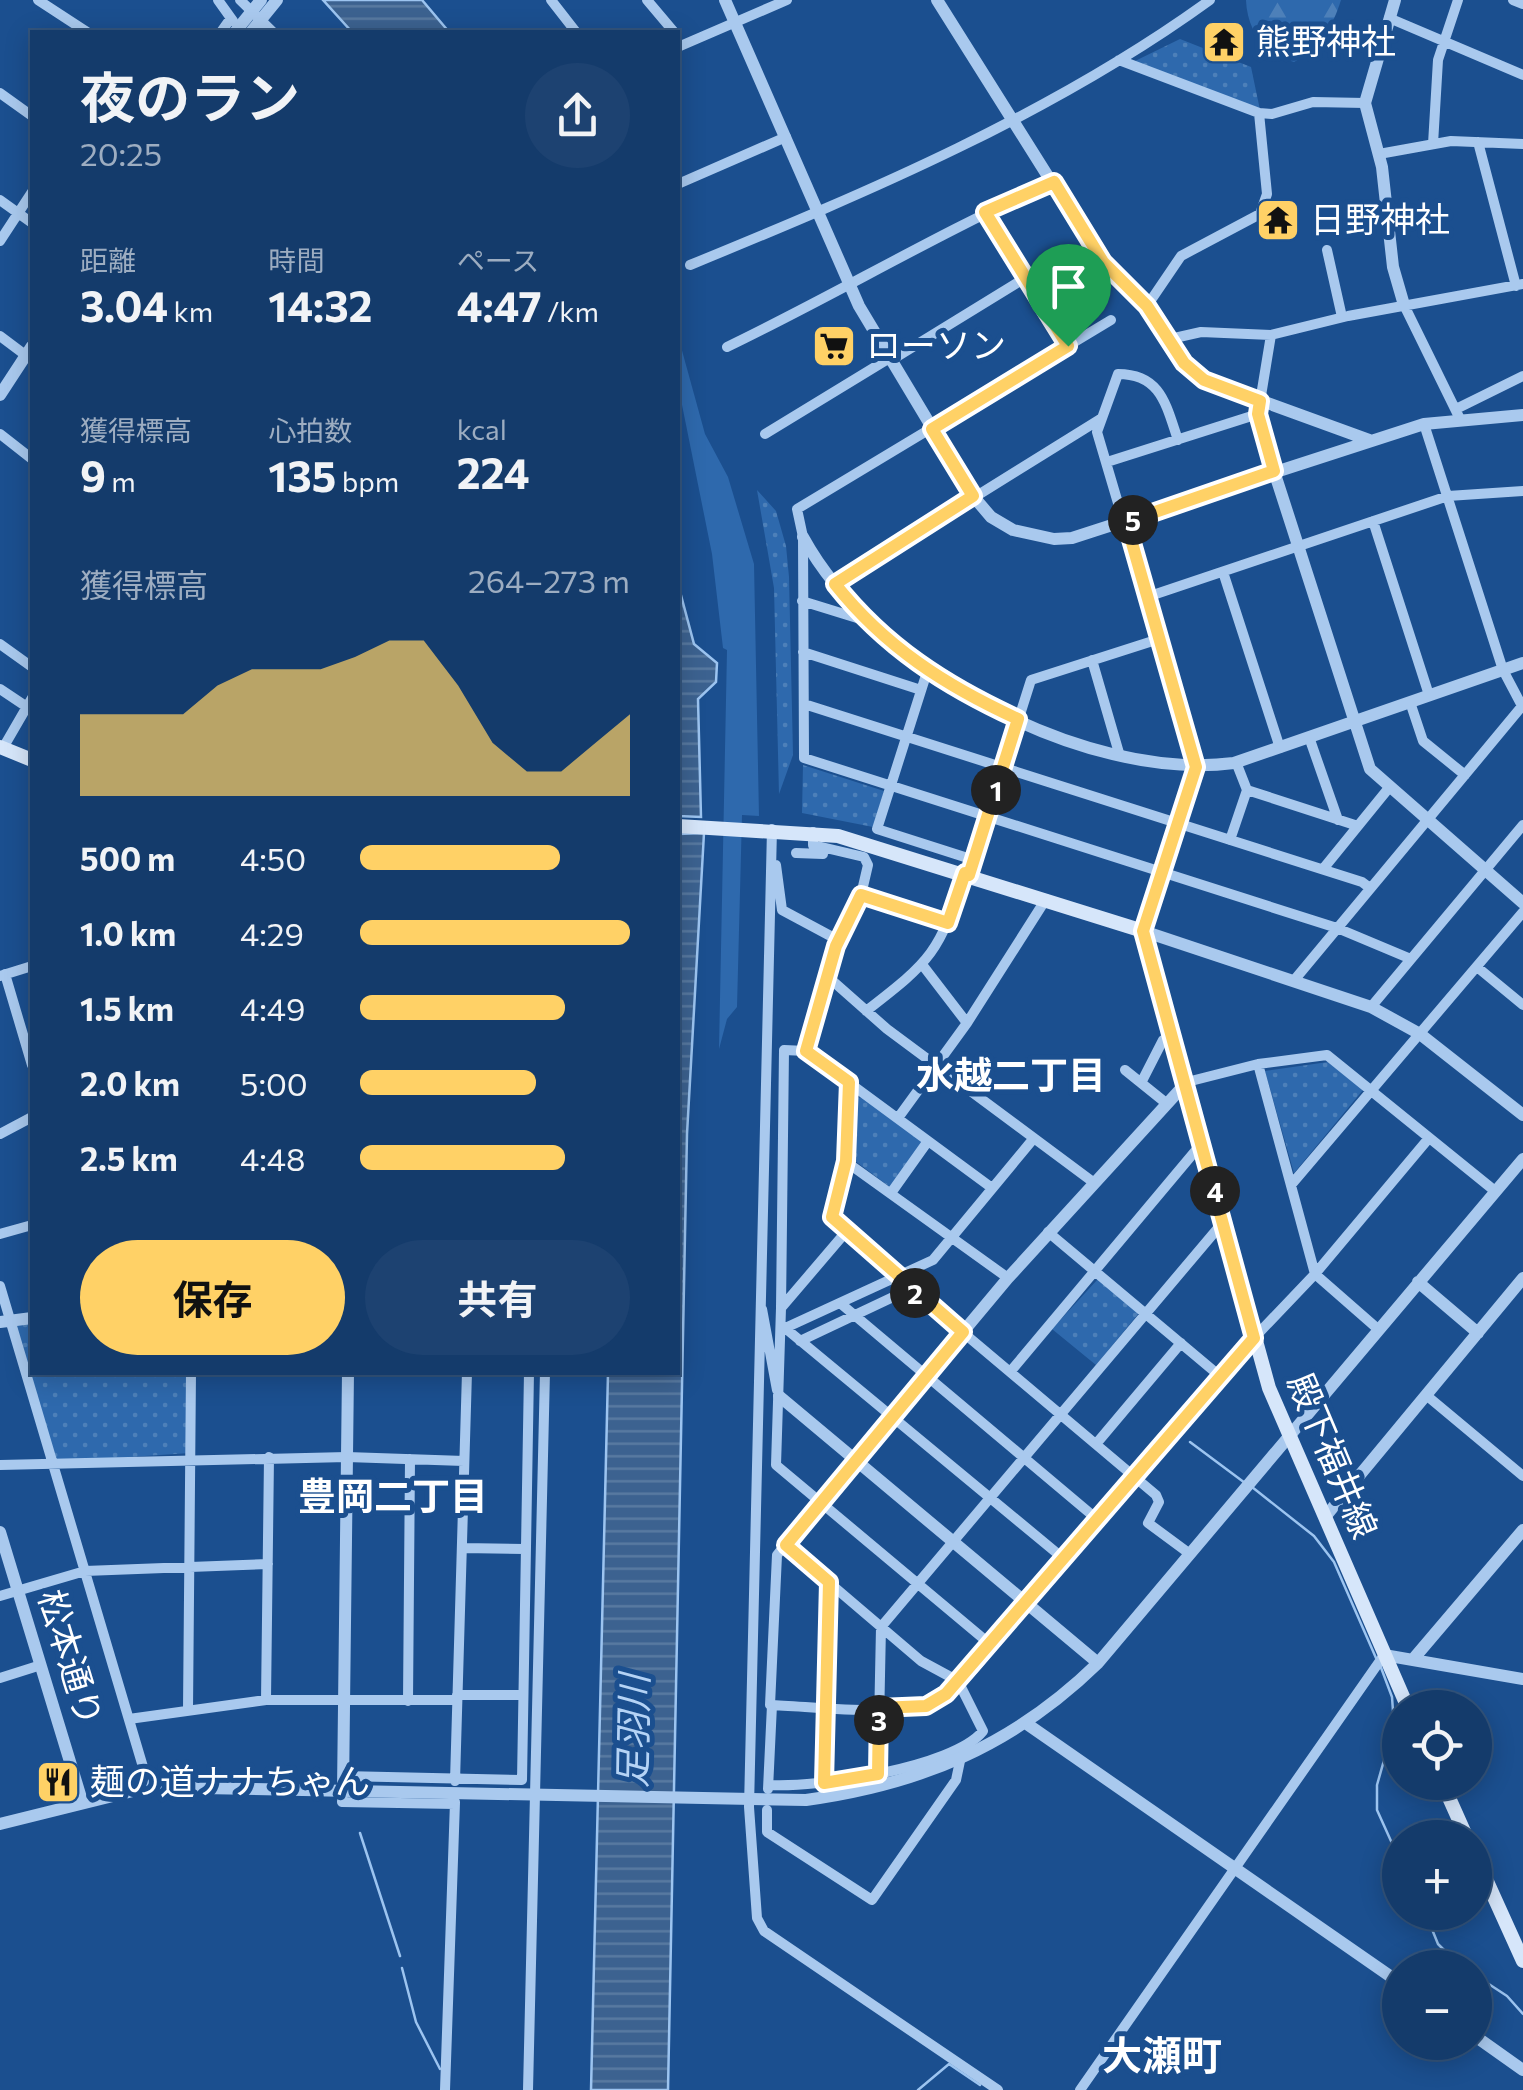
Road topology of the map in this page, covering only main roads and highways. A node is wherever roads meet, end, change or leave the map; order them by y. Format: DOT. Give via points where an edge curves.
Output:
graph roads {
  1 [pos="2,748"];
  2 [pos="30,759"];
  3 [pos="680,826"];
  4 [pos="1400,1690"];
  5 [pos="1492,1893"];
  6 [pos="1523,1961"];
  1 -- 2 [label="main road"];
  3 -- 4 [label="main road, 殿下福井線" via="813,832 862,842 969,869 1143,931 1254,1338 1289,1438"];
  5 -- 6 [label="main road"];
}
